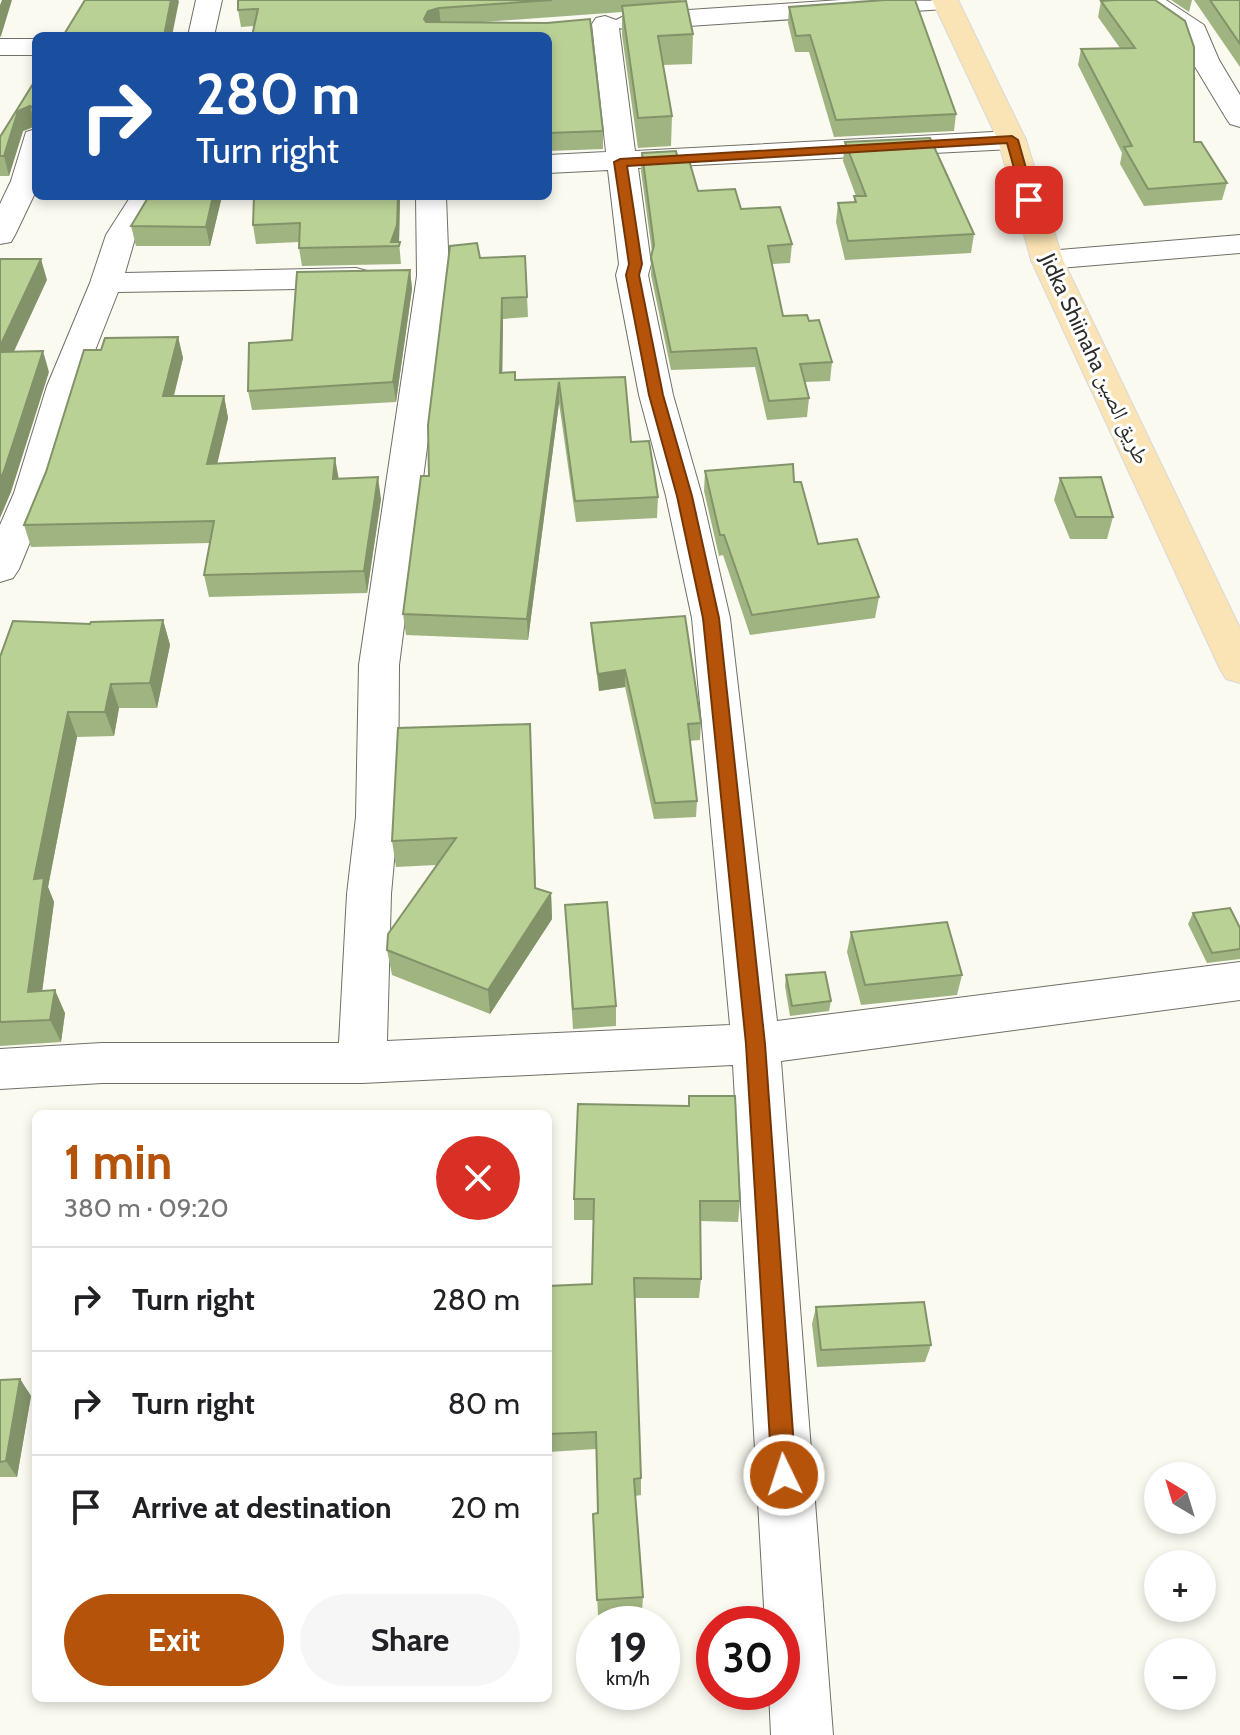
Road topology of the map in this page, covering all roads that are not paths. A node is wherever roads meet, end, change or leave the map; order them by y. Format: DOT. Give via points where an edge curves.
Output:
graph roads {
  1 [pos="209,0"];
  2 [pos="945,0"];
  3 [pos="1142,0"];
  4 [pos="759,6"];
  5 [pos="605,24"];
  6 [pos="575,26"];
  7 [pos="202,32"];
  8 [pos="0,47"];
  9 [pos="32,47"];
  10 [pos="1240,58"];
  11 [pos="1205,60"];
  12 [pos="1240,118"];
  13 [pos="1012,140"];
  14 [pos="32,149"];
  15 [pos="620,162"];
  16 [pos="552,164"];
  17 [pos="21,181"];
  18 [pos="143,200"];
  19 [pos="430,200"];
  20 [pos="0,235"];
  21 [pos="1240,244"];
  22 [pos="1047,260"];
  23 [pos="407,277"];
  24 [pos="106,283"];
  25 [pos="0,569"];
  26 [pos="1240,669"];
  27 [pos="1240,981"];
  28 [pos="756,1044"];
  29 [pos="362,1063"];
  30 [pos="0,1069"];
  31 [pos="802,1735"];
  1 -- 7 [label="street"];
  2 -- 4 [label="street"];
  2 -- 13 [label="main road, Jidka Shiinaha طريق الصين"];
  3 -- 11 [label="street" via="1195,31"];
  4 -- 5 [label="street"];
  5 -- 6 [label="street"];
  5 -- 15 [label="street"];
  8 -- 9 [label="street"];
  10 -- 11 [label="street"];
  11 -- 12 [label="street"];
  13 -- 15 [label="street"];
  13 -- 22 [label="main road, Jidka Shiinaha طريق الصين"];
  14 -- 17 [label="street"];
  15 -- 16 [label="street"];
  15 -- 28 [label="street" via="635,264 632,275 711,618"];
  17 -- 20 [label="street"];
  18 -- 24 [label="street" via="121,235"];
  19 -- 23 [label="street"];
  21 -- 22 [label="street"];
  22 -- 26 [label="main road, Jidka Shiinaha طريق الصين"];
  23 -- 24 [label="street"];
  23 -- 29 [label="street" via="379,665 377,817"];
  24 -- 25 [label="street"];
  27 -- 28 [label="street"];
  28 -- 29 [label="street"];
  28 -- 31 [label="street"];
  29 -- 30 [label="street" via="102,1063"];
}
